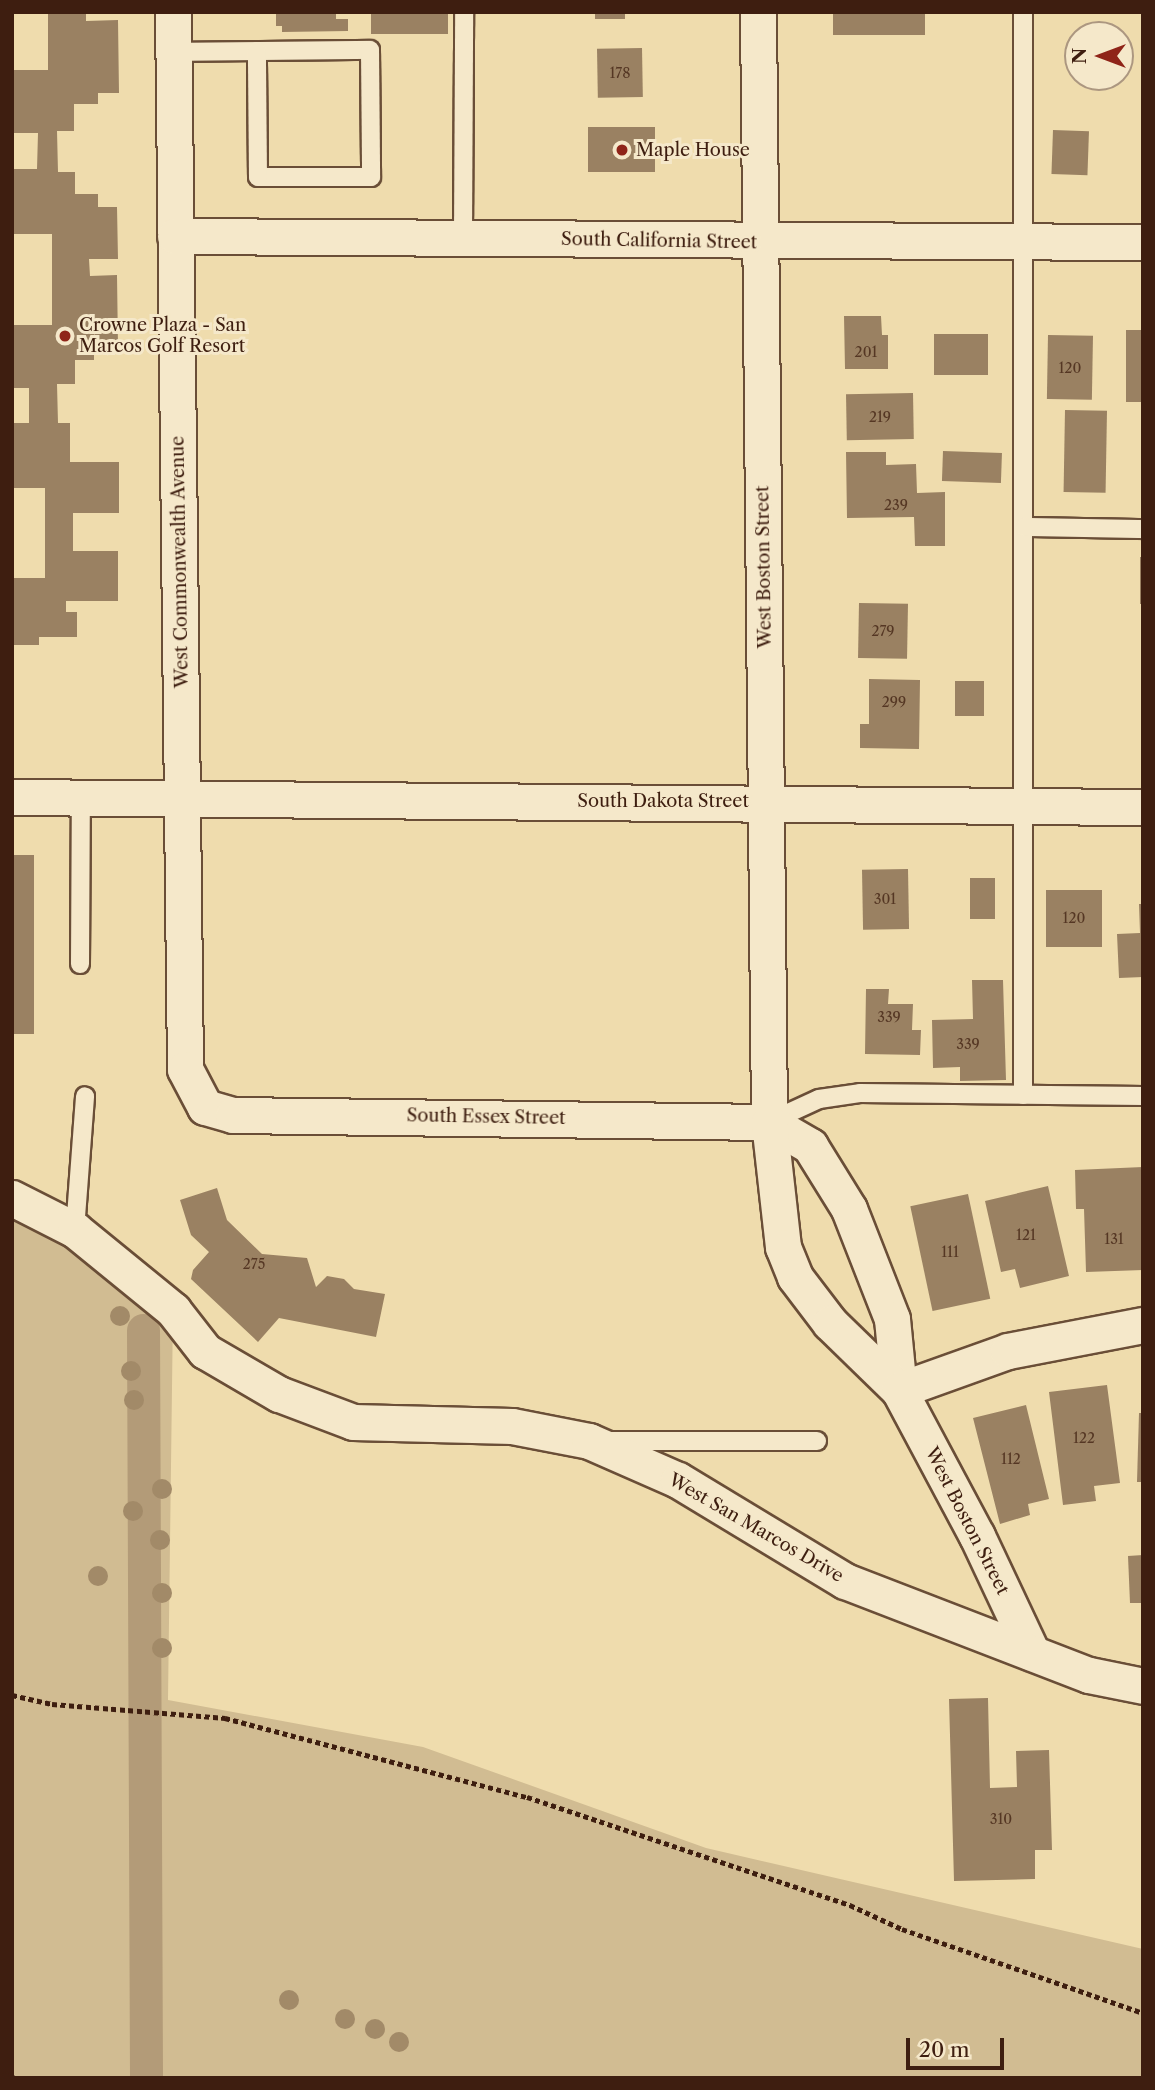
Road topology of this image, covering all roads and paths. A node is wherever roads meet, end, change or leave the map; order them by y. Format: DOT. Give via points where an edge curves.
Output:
graph roads {
  1 [pos="173,12"];
  2 [pos="464,12"];
  3 [pos="758,12"];
  4 [pos="1023,12"];
  5 [pos="257,51"];
  6 [pos="174,52"];
  7 [pos="175,236"];
  8 [pos="463,236"];
  9 [pos="1023,242"];
  10 [pos="1143,242"];
  11 [pos="761,243"];
  12 [pos="1024,527"];
  13 [pos="1143,529"];
  14 [pos="12,797"];
  15 [pos="81,797"];
  16 [pos="184,799"];
  17 [pos="767,801"];
  18 [pos="1025,806"];
  19 [pos="1143,807"];
  20 [pos="80,964"];
  21 [pos="1023,1095"];
  22 [pos="85,1096"];
  23 [pos="1143,1096"];
  24 [pos="205,1107"];
  25 [pos="769,1122"];
  26 [pos="12,1198"];
  27 [pos="75,1230"];
  28 [pos="1143,1325"];
  29 [pos="899,1390"];
  30 [pos="589,1441"];
  31 [pos="817,1441"];
  32 [pos="1031,1653"];
  33 [pos="1143,1686"];
  34 [pos="12,1695"];
  35 [pos="1143,2013"];
  1 -- 6 [label="street, West Commonwealth Avenue"];
  2 -- 8 [label="lane"];
  3 -- 11 [label="street, West Boston Street"];
  4 -- 9 [label="lane"];
  5 -- 5 [label="lane" via="370,50 370,177 258,177"];
  5 -- 6 [label="lane"];
  6 -- 7 [label="street, West Commonwealth Avenue"];
  7 -- 8 [label="street, South California Street"];
  7 -- 16 [label="street, West Commonwealth Avenue"];
  8 -- 11 [label="street, South California Street"];
  9 -- 10 [label="street, South California Street"];
  9 -- 11 [label="street, South California Street"];
  9 -- 12 [label="lane"];
  11 -- 17 [label="street, West Boston Street"];
  12 -- 13 [label="lane"];
  12 -- 18 [label="lane"];
  14 -- 15 [label="street, South Dakota Street"];
  15 -- 16 [label="street, South Dakota Street"];
  15 -- 20 [label="lane"];
  16 -- 17 [label="street, South Dakota Street"];
  16 -- 24 [label="street, West Commonwealth Avenue" via="185,1069"];
  17 -- 18 [label="street, South Dakota Street"];
  17 -- 25 [label="street, West Boston Street"];
  18 -- 19 [label="street, South Dakota Street"];
  18 -- 21 [label="lane"];
  21 -- 23 [label="lane"];
  21 -- 25 [label="lane" via="860,1093 819,1099"];
  22 -- 27 [label="lane"];
  24 -- 25 [label="street, South Essex Street" via="233,1115"];
  25 -- 29 [label="street, West Boston Street" via="810,1146 849,1209 892,1319"];
  25 -- 29 [label="street, West Boston Street" via="783,1247 795,1277 831,1323"];
  26 -- 27 [label="street, West San Marcos Drive"];
  27 -- 30 [label="street, West San Marcos Drive" via="173,1310 205,1351 279,1394 353,1422 512,1426"];
  28 -- 29 [label="street" via="1008,1351"];
  29 -- 32 [label="street, West Boston Street" via="978,1536"];
  30 -- 31 [label="lane"];
  30 -- 32 [label="street, West San Marcos Drive" via="678,1480 845,1581"];
  32 -- 33 [label="street, West San Marcos Drive" via="1089,1675"];
  34 -- 35 [label="path" via="225,1718 527,1797 850,1905 902,1929"];
}
